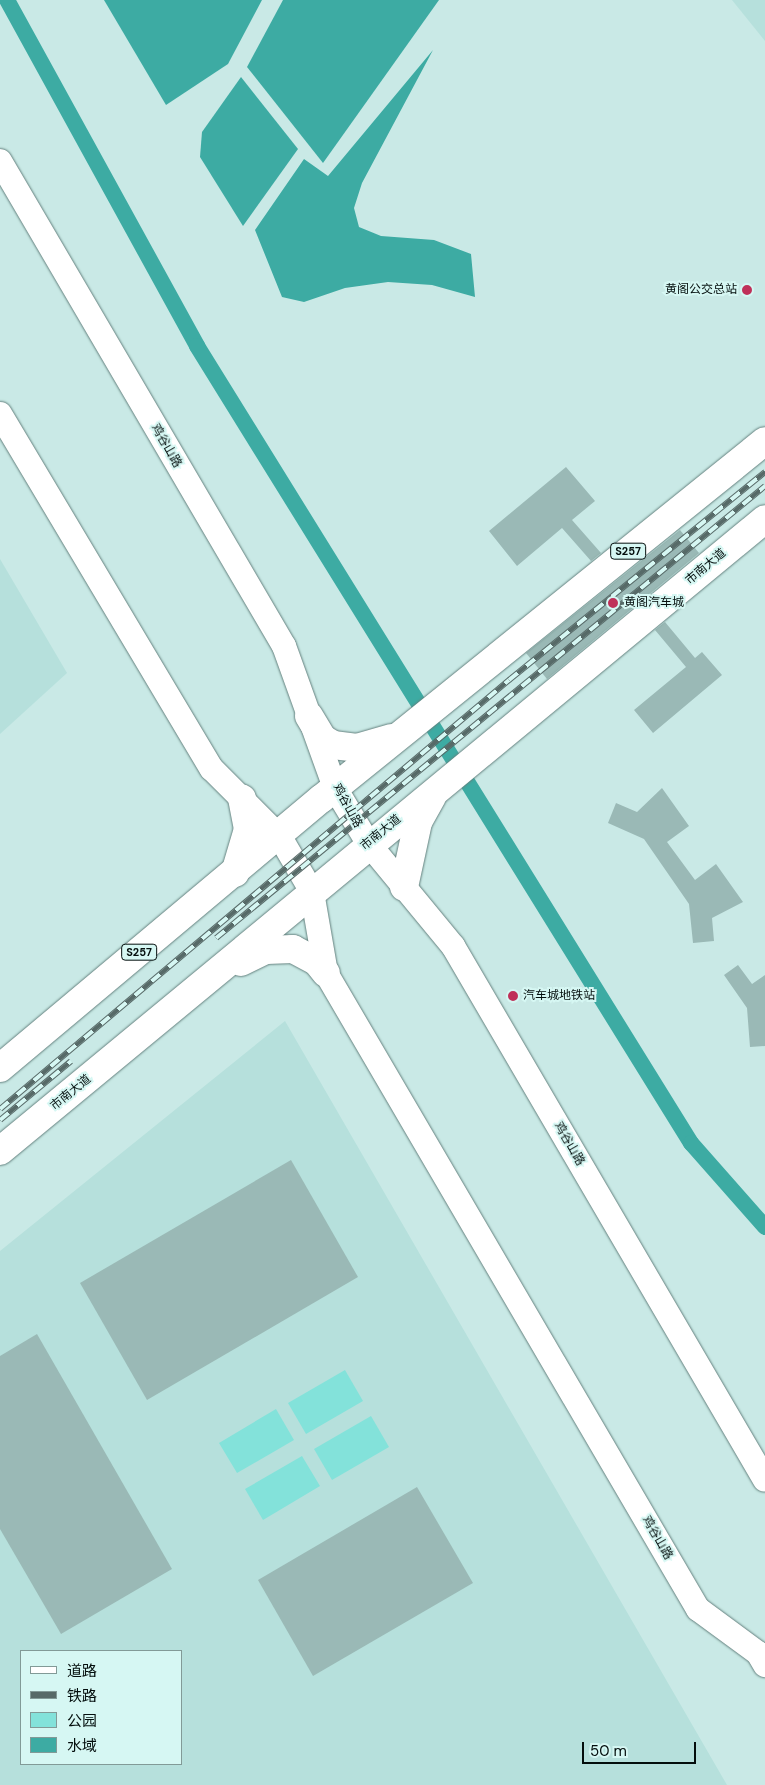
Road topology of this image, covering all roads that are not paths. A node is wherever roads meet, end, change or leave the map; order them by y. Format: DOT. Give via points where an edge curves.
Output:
graph roads {
  1 [pos="0,161"];
  2 [pos="0,414"];
  3 [pos="765,441"];
  4 [pos="765,518"];
  5 [pos="309,716"];
  6 [pos="355,757"];
  7 [pos="443,782"];
  8 [pos="335,788"];
  9 [pos="242,799"];
  10 [pos="280,837"];
  11 [pos="368,843"];
  12 [pos="235,873"];
  13 [pos="404,887"];
  14 [pos="312,892"];
  15 [pos="326,973"];
  16 [pos="218,974"];
  17 [pos="0,1068"];
  18 [pos="0,1151"];
  19 [pos="765,1480"];
  20 [pos="765,1665"];
  1 -- 5 [label="main road, 鸡谷山路" via="284,646"];
  2 -- 9 [label="main road, 鸡谷山路" via="212,769"];
  3 -- 6 [label="main road, S257" via="408,732"];
  4 -- 7 [label="main road, 市南大道"];
  5 -- 6 [label="main road" via="322,738"];
  5 -- 8 [label="main road, 鸡谷山路"];
  6 -- 8 [label="main road, S257"];
  7 -- 11 [label="main road, 市南大道"];
  7 -- 13 [label="main road" via="425,808 411,844"];
  8 -- 10 [label="main road, S257"];
  8 -- 11 [label="main road, 鸡谷山路"];
  9 -- 10 [label="main road, 鸡谷山路"];
  9 -- 12 [label="main road" via="248,829"];
  10 -- 12 [label="main road, S257"];
  10 -- 14 [label="main road, 鸡谷山路"];
  11 -- 13 [label="main road, 鸡谷山路"];
  11 -- 14 [label="main road, 市南大道"];
  12 -- 17 [label="main road, S257"];
  13 -- 19 [label="main road, 鸡谷山路" via="453,946"];
  14 -- 15 [label="main road, 鸡谷山路"];
  14 -- 16 [label="main road, 市南大道"];
  15 -- 16 [label="main road" via="306,954 280,948"];
  15 -- 20 [label="main road, 鸡谷山路" via="698,1609 758,1653"];
  16 -- 18 [label="main road, 市南大道"];
}
